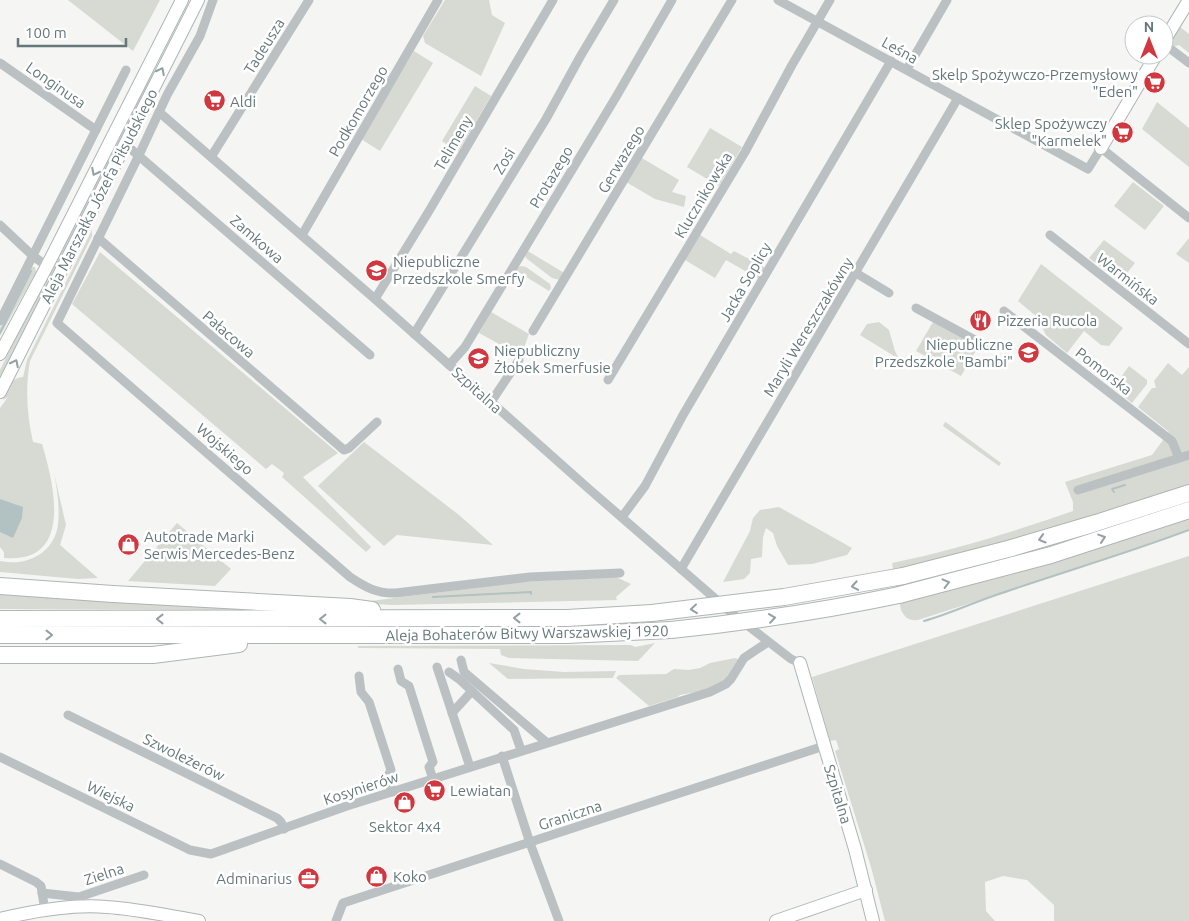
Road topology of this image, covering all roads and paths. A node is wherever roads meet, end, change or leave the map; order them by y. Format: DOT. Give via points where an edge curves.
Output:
graph roads {
  1 [pos="182,0"];
  2 [pos="198,0"];
  3 [pos="213,0"];
  4 [pos="309,0"];
  5 [pos="438,0"];
  6 [pos="553,0"];
  7 [pos="614,0"];
  8 [pos="672,0"];
  9 [pos="732,0"];
  10 [pos="778,0"];
  11 [pos="830,0"];
  12 [pos="948,0"];
  13 [pos="1189,0"];
  14 [pos="817,21"];
  15 [pos="1174,26"];
  16 [pos="1174,51"];
  17 [pos="891,61"];
  18 [pos="0,63"];
  19 [pos="1189,63"];
  20 [pos="1150,65"];
  21 [pos="907,69"];
  22 [pos="126,70"];
  23 [pos="958,98"];
  24 [pos="159,112"];
  25 [pos="96,130"];
  26 [pos="125,144"];
  27 [pos="1101,148"];
  28 [pos="139,155"];
  29 [pos="210,157"];
  30 [pos="1189,218"];
  31 [pos="0,225"];
  32 [pos="1050,235"];
  33 [pos="302,236"];
  34 [pos="98,238"];
  35 [pos="33,256"];
  36 [pos="47,266"];
  37 [pos="856,273"];
  38 [pos="889,292"];
  39 [pos="375,299"];
  40 [pos="916,308"];
  41 [pos="1004,311"];
  42 [pos="0,320"];
  43 [pos="57,323"];
  44 [pos="533,331"];
  45 [pos="414,334"];
  46 [pos="1189,344"];
  47 [pos="984,345"];
  48 [pos="0,354"];
  49 [pos="370,355"];
  50 [pos="520,360"];
  51 [pos="449,365"];
  52 [pos="608,380"];
  53 [pos="0,392"];
  54 [pos="491,402"];
  55 [pos="377,422"];
  56 [pos="1189,455"];
  57 [pos="1179,458"];
  58 [pos="1078,490"];
  59 [pos="1189,492"];
  60 [pos="1189,510"];
  61 [pos="622,518"];
  62 [pos="681,569"];
  63 [pos="620,572"];
  64 [pos="0,586"];
  65 [pos="0,619"];
  66 [pos="441,619"];
  67 [pos="0,635"];
  68 [pos="270,636"];
  69 [pos="768,642"];
  70 [pos="0,655"];
  71 [pos="461,660"];
  72 [pos="800,666"];
  73 [pos="437,668"];
  74 [pos="398,669"];
  75 [pos="449,672"];
  76 [pos="359,676"];
  77 [pos="472,692"];
  78 [pos="452,713"];
  79 [pos="68,716"];
  80 [pos="546,742"];
  81 [pos="824,746"];
  82 [pos="521,750"];
  83 [pos="502,756"];
  84 [pos="0,757"];
  85 [pos="470,767"];
  86 [pos="433,779"];
  87 [pos="392,792"];
  88 [pos="284,829"];
  89 [pos="530,843"];
  90 [pos="211,854"];
  91 [pos="0,864"];
  92 [pos="144,875"];
  93 [pos="866,890"];
  94 [pos="42,893"];
  95 [pos="45,911"];
  96 [pos="0,920"];
  97 [pos="199,921"];
  98 [pos="336,921"];
  99 [pos="559,921"];
  100 [pos="776,921"];
  101 [pos="873,921"];
  1 -- 36 [label="main road, Aleja Marszałka Józefa Piłsudskiego, one-way"];
  26 -- 2 [label="main road, Aleja Marszałka Józefa Piłsudskiego, one-way"];
  3 -- 24 [label="street, Aleja Marszałka Józefa Piłsudskiego" via="200,36"];
  4 -- 29 [label="street, Tadeusza"];
  5 -- 33 [label="street, Podkomorzego"];
  6 -- 39 [label="street, Telimeny"];
  7 -- 45 [label="street, Zosi" via="546,119"];
  8 -- 51 [label="street, Protazego" via="465,347"];
  9 -- 44 [label="street, Gerwazego"];
  10 -- 14 [label="street, Leśna"];
  11 -- 14 [label="street, Klucznikowska"];
  12 -- 21 [label="street"];
  13 -- 15 [label="main road"];
  14 -- 17 [label="street, Leśna"];
  14 -- 52 [label="street, Klucznikowska" via="745,152"];
  16 -- 19 [label="street"];
  17 -- 21 [label="street, Leśna"];
  17 -- 61 [label="street, Jacka Soplicy" via="683,415 645,486"];
  18 -- 25 [label="street, Longinusa"];
  20 -- 27 [label="main road"];
  21 -- 23 [label="street, Leśna"];
  22 -- 25 [label="street"];
  23 -- 27 [label="street, Leśna" via="1088,169"];
  23 -- 37 [label="street, Maryli Wereszczakówny"];
  24 -- 28 [label="street, Aleja Marszałka Józefa Piłsudskiego"];
  24 -- 29 [label="street, Szpitalna"];
  25 -- 35 [label="street"];
  26 -- 28 [label="street, Zamkowa"];
  53 -- 26 [label="main road, Aleja Marszałka Józefa Piłsudskiego, one-way"];
  27 -- 30 [label="street"];
  28 -- 34 [label="street, Aleja Marszałka Józefa Piłsudskiego"];
  28 -- 49 [label="street, Zamkowa"];
  29 -- 33 [label="street, Szpitalna"];
  31 -- 35 [label="street"];
  32 -- 46 [label="street, Warmińska"];
  33 -- 39 [label="street, Szpitalna"];
  34 -- 43 [label="street, Aleja Marszałka Józefa Piłsudskiego"];
  34 -- 55 [label="street, Pałacowa" via="344,450"];
  35 -- 36 [label="street"];
  35 -- 42 [label="street"];
  36 -- 48 [label="main road, Aleja Marszałka Józefa Piłsudskiego"];
  37 -- 38 [label="street"];
  37 -- 62 [label="street, Maryli Wereszczakówny"];
  39 -- 45 [label="street, Szpitalna"];
  40 -- 47 [label="street"];
  41 -- 57 [label="street, Pomorska" via="1172,441"];
  43 -- 63 [label="street, Wojskiego" via="350,577 368,589 388,594 530,577"];
  45 -- 51 [label="street, Szpitalna"];
  50 -- 54 [label="street"];
  51 -- 54 [label="street, Szpitalna"];
  54 -- 61 [label="street, Szpitalna"];
  56 -- 57 [label="street"];
  57 -- 58 [label="street"];
  59 -- 66 [label="highway, Aleja Bohaterów Bitwy Warszawskiej 1920, one-way, bridge" via="1008,549 903,576 784,598 652,613 567,618"];
  68 -- 60 [label="highway, Aleja Bohaterów Bitwy Warszawskiej 1920, one-way, bridge" via="567,635 671,630 786,616 899,595 1051,555"];
  61 -- 62 [label="street, Szpitalna"];
  62 -- 69 [label="street, Szpitalna"];
  64 -- 66 [label="highway" via="350,607"];
  66 -- 65 [label="highway, Aleja Bohaterów Bitwy Warszawskiej 1920, one-way"];
  67 -- 68 [label="highway, Aleja Bohaterów Bitwy Warszawskiej 1920, one-way"];
  68 -- 70 [label="highway" via="234,645 153,655"];
  69 -- 72 [label="street, Szpitalna"];
  69 -- 80 [label="street, Kosynierów" via="744,658 731,679 718,688"];
  71 -- 80 [label="street" via="464,672"];
  72 -- 81 [label="main road, Szpitalna"];
  73 -- 78 [label="street"];
  74 -- 86 [label="street" via="402,681 409,686 433,762 429,767"];
  75 -- 77 [label="street"];
  76 -- 87 [label="street" via="391,770 387,778"];
  77 -- 78 [label="street"];
  77 -- 82 [label="street" via="514,730"];
  78 -- 85 [label="street"];
  79 -- 88 [label="street, Szwoleżerów" via="277,818"];
  80 -- 82 [label="street, Kosynierów"];
  81 -- 89 [label="street, Graniczna"];
  81 -- 93 [label="main road, Szpitalna"];
  82 -- 83 [label="street, Kosynierów"];
  83 -- 85 [label="street, Kosynierów"];
  83 -- 89 [label="street"];
  84 -- 90 [label="street, Wiejska" via="190,850"];
  85 -- 86 [label="street, Kosynierów"];
  86 -- 87 [label="street, Kosynierów"];
  87 -- 88 [label="street, Kosynierów"];
  88 -- 90 [label="street, Kosynierów"];
  89 -- 98 [label="street, Graniczna" via="343,903"];
  89 -- 99 [label="street"];
  91 -- 94 [label="street" via="36,882"];
  92 -- 94 [label="street, Zielna" via="79,897"];
  93 -- 100 [label="main road"];
  93 -- 101 [label="main road, Szpitalna"];
  94 -- 95 [label="street"];
  95 -- 96 [label="main road"];
  95 -- 97 [label="main road" via="108,907"];
}
